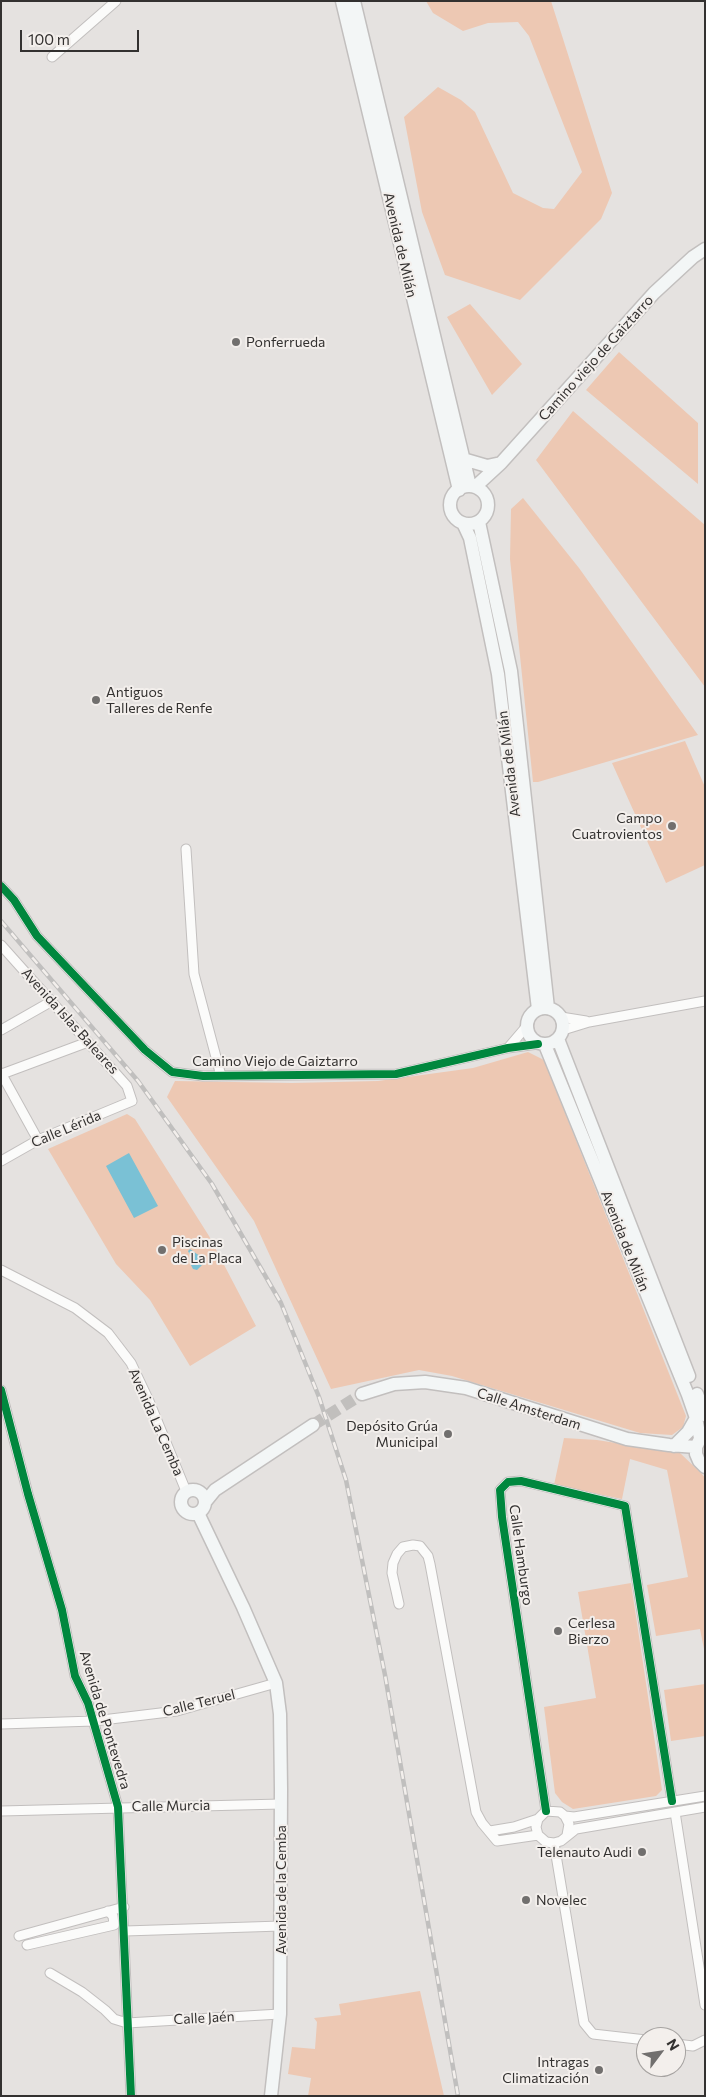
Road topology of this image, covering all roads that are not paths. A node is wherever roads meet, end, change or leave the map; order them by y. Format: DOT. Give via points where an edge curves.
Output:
graph roads {
  1 [pos="116,1"];
  2 [pos="342,1"];
  3 [pos="354,1"];
  4 [pos="52,57"];
  5 [pos="705,250"];
  6 [pos="463,459"];
  7 [pos="497,467"];
  8 [pos="472,489"];
  9 [pos="479,522"];
  10 [pos="463,523"];
  11 [pos="186,849"];
  12 [pos="1,886"];
  13 [pos="1,945"];
  14 [pos="52,1001"];
  15 [pos="705,1001"];
  16 [pos="543,1008"];
  17 [pos="526,1027"];
  18 [pos="561,1029"];
  19 [pos="1,1030"];
  20 [pos="88,1042"];
  21 [pos="542,1044"];
  22 [pos="508,1048"];
  23 [pos="2,1074"];
  24 [pos="221,1076"];
  25 [pos="132,1101"];
  26 [pos="38,1140"];
  27 [pos="1,1161"];
  28 [pos="1,1270"];
  29 [pos="1,1390"];
  30 [pos="362,1394"];
  31 [pos="700,1416"];
  32 [pos="313,1425"];
  33 [pos="700,1440"];
  34 [pos="674,1446"];
  35 [pos="705,1467"];
  36 [pos="197,1494"];
  37 [pos="198,1513"];
  38 [pos="400,1604"];
  39 [pos="276,1683"];
  40 [pos="94,1721"];
  41 [pos="1,1724"];
  42 [pos="705,1796"];
  43 [pos="672,1801"];
  44 [pos="281,1804"];
  45 [pos="118,1807"];
  46 [pos="705,1807"];
  47 [pos="1,1811"];
  48 [pos="546,1811"];
  49 [pos="676,1812"];
  50 [pos="565,1816"];
  51 [pos="538,1819"];
  52 [pos="490,1831"];
  53 [pos="538,1835"];
  54 [pos="567,1835"];
  55 [pos="554,1843"];
  56 [pos="124,1907"];
  57 [pos="108,1911"];
  58 [pos="281,1926"];
  59 [pos="124,1931"];
  60 [pos="19,1936"];
  61 [pos="27,1945"];
  62 [pos="50,1973"];
  63 [pos="705,2005"];
  64 [pos="280,2014"];
  65 [pos="127,2023"];
  66 [pos="636,2039"];
  67 [pos="705,2040"];
  68 [pos="686,2045"];
  69 [pos="131,2096"];
  70 [pos="271,2096"];
  1 -- 4 [label="street"];
  2 -- 8 [label="street, Avenida de Milán"];
  3 -- 6 [label="street, Avenida de Milán"];
  5 -- 7 [label="street, Camino viejo de Gaiztarro" via="654,293"];
  6 -- 7 [label="street"];
  6 -- 8 [label="street, Avenida de Milán"];
  7 -- 8 [label="street, Camino viejo de Gaiztarro"];
  8 -- 9 [label="street" via="488,505"];
  8 -- 10 [label="street" via="454,494 450,506 453,515"];
  9 -- 10 [label="street"];
  9 -- 16 [label="street, Avenida de Milán" via="511,670"];
  10 -- 16 [label="street, Avenida de Milán" via="470,538 498,674"];
  11 -- 24 [label="street" via="194,974"];
  12 -- 24 [label="street, Camino Viejo de Gaiztarro" via="37,936 144,1050 172,1072"];
  13 -- 14 [label="street, Avenida Islas Baleares"];
  14 -- 19 [label="street"];
  14 -- 20 [label="street, Avenida Islas Baleares"];
  15 -- 18 [label="street"];
  16 -- 17 [label="street" via="528,1018"];
  16 -- 18 [label="street" via="555,1011"];
  17 -- 21 [label="street" via="529,1037"];
  17 -- 22 [label="street"];
  18 -- 21 [label="street"];
  18 -- 31 [label="street, Avenida de Milán"];
  20 -- 23 [label="street"];
  20 -- 25 [label="street, Avenida Islas Baleares" via="127,1086"];
  21 -- 22 [label="street, Camino Viejo de Gaiztarro"];
  21 -- 31 [label="street, Avenida de Milán"];
  22 -- 24 [label="street, Camino Viejo de Gaiztarro" via="396,1074"];
  23 -- 26 [label="street"];
  25 -- 26 [label="street, Calle Lérida"];
  26 -- 27 [label="street, Calle Lérida"];
  28 -- 36 [label="street, Avenida La Cemba" via="75,1308 108,1333 131,1363"];
  29 -- 40 [label="street, Avenida de Pontevedra" via="62,1610 75,1676"];
  30 -- 34 [label="street, Calle Amsterdam" via="394,1384 425,1382 466,1388 627,1438"];
  31 -- 33 [label="street, Avenida de Milán"];
  31 -- 34 [label="street"];
  32 -- 36 [label="street" via="215,1490"];
  33 -- 34 [label="street, Calle Amsterdam"];
  33 -- 35 [label="street, Avenida de Milán" via="697,1457"];
  36 -- 37 [label="street" via="205,1507"];
  36 -- 37 [label="street" via="181,1499 184,1510"];
  37 -- 39 [label="street"];
  38 -- 52 [label="street" via="392,1573 393,1563 403,1546 414,1544 428,1556 473,1802 482,1824"];
  39 -- 40 [label="street, Calle Teruel" via="177,1711"];
  39 -- 44 [label="street, Avenida de la Cemba" via="280,1714"];
  40 -- 41 [label="street, Calle Teruel"];
  40 -- 45 [label="street, Avenida de Pontevedra"];
  42 -- 43 [label="street"];
  43 -- 48 [label="street, Calle Hamburgo" via="625,1506 520,1481 508,1482 500,1490 502,1517"];
  43 -- 50 [label="street"];
  44 -- 45 [label="street, Calle Murcia"];
  44 -- 58 [label="street, Avenida de la Cemba"];
  45 -- 47 [label="street, Calle Murcia"];
  45 -- 56 [label="street, Avenida de Pontevedra"];
  46 -- 49 [label="street"];
  48 -- 50 [label="street" via="554,1810"];
  48 -- 51 [label="street"];
  49 -- 54 [label="street" via="576,1829"];
  49 -- 63 [label="street"];
  50 -- 54 [label="street" via="569,1824"];
  51 -- 52 [label="street"];
  51 -- 53 [label="street"];
  52 -- 53 [label="street" via="497,1841"];
  53 -- 55 [label="street" via="546,1842"];
  54 -- 55 [label="street"];
  55 -- 66 [label="street" via="584,2023 593,2034"];
  56 -- 57 [label="street"];
  56 -- 59 [label="street, Avenida de Pontevedra"];
  57 -- 60 [label="street"];
  57 -- 61 [label="street" via="113,1916 114,1925"];
  58 -- 59 [label="street"];
  58 -- 64 [label="street, Avenida de la Cemba"];
  59 -- 65 [label="street, Avenida de Pontevedra"];
  62 -- 65 [label="street" via="82,1992 114,2019"];
  64 -- 65 [label="street, Calle Jaén"];
  64 -- 70 [label="street, Avenida de la Cemba"];
  65 -- 69 [label="street, Avenida de Pontevedra"];
  67 -- 68 [label="street" via="693,2046"];
}
